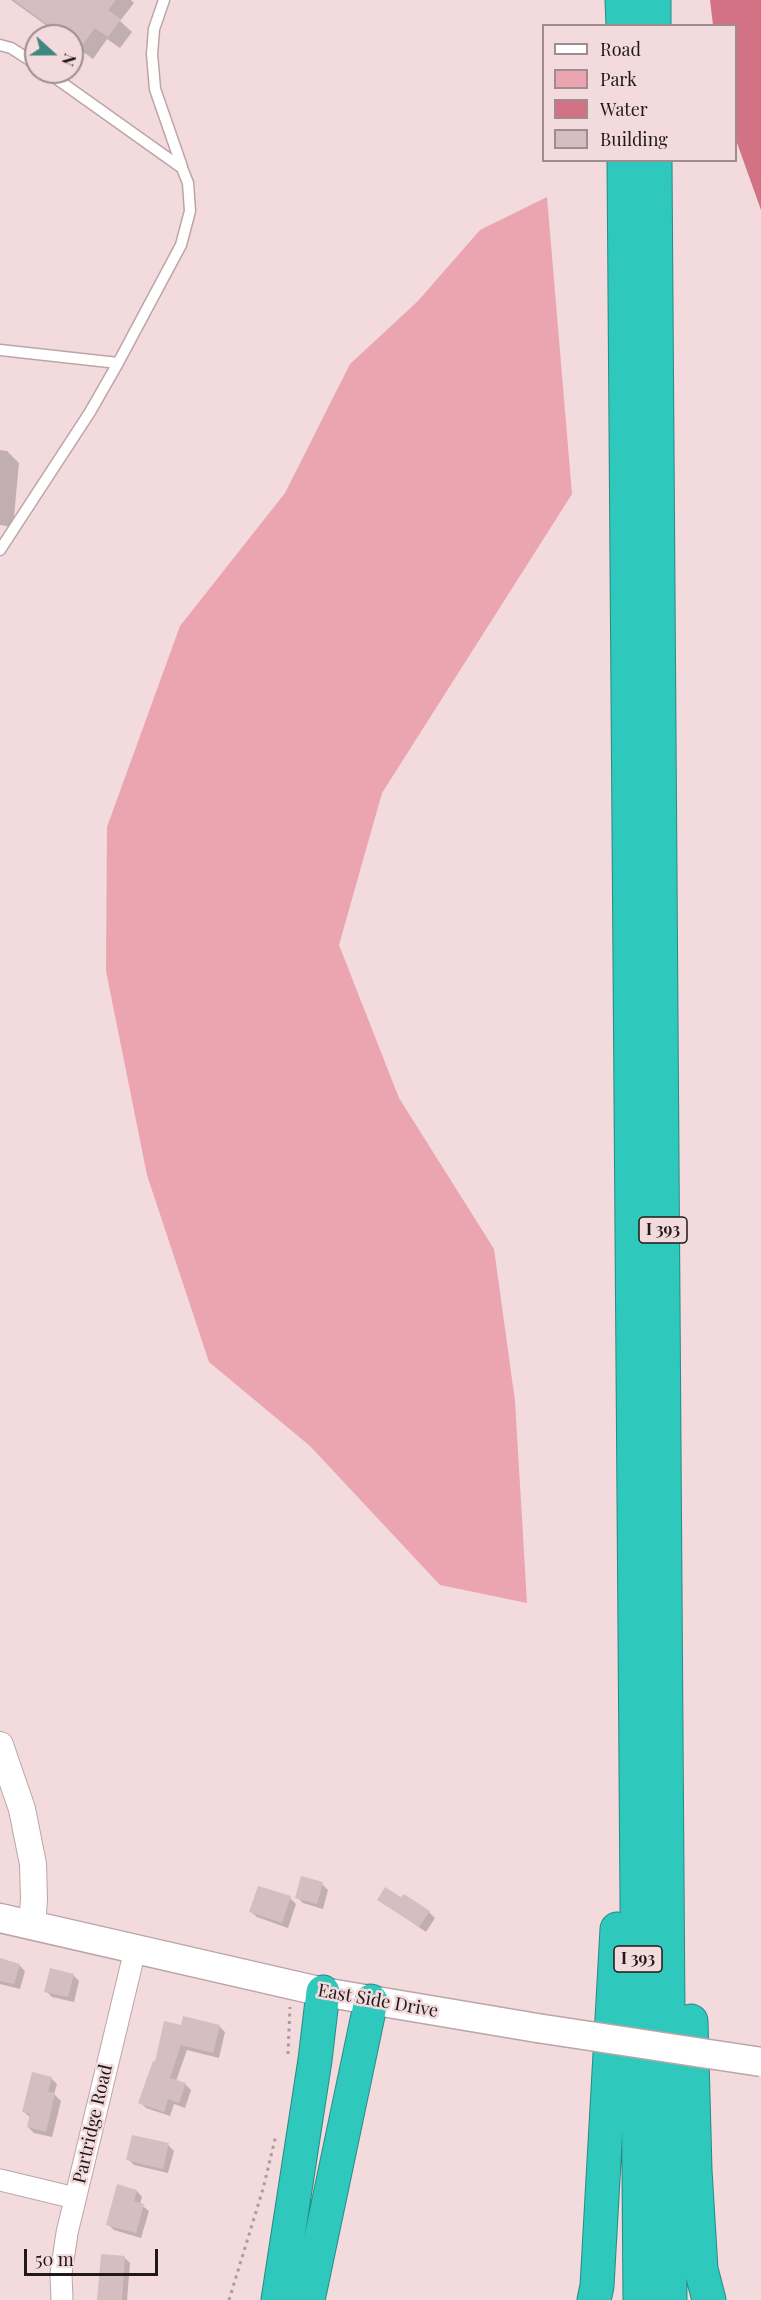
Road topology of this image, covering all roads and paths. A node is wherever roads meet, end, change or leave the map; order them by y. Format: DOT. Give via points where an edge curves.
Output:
graph roads {
  1 [pos="164,0"];
  2 [pos="622,0"];
  3 [pos="654,0"];
  4 [pos="622,24"];
  5 [pos="654,24"];
  6 [pos="0,45"];
  7 [pos="24,56"];
  8 [pos="64,84"];
  9 [pos="624,162"];
  10 [pos="655,162"];
  11 [pos="182,168"];
  12 [pos="0,350"];
  13 [pos="118,363"];
  14 [pos="0,550"];
  15 [pos="664,1449"];
  16 [pos="635,1619"];
  17 [pos="0,1745"];
  18 [pos="0,1918"];
  19 [pos="32,1925"];
  20 [pos="135,1950"];
  21 [pos="290,1985"];
  22 [pos="323,1992"];
  23 [pos="371,2001"];
  24 [pos="288,2054"];
  25 [pos="761,2062"];
  26 [pos="277,2133"];
  27 [pos="0,2180"];
  28 [pos="75,2199"];
  29 [pos="62,2300"];
  30 [pos="229,2300"];
  31 [pos="278,2300"];
  32 [pos="308,2300"];
  33 [pos="594,2300"];
  34 [pos="640,2300"];
  35 [pos="670,2300"];
  36 [pos="709,2300"];
  1 -- 11 [label="lane" via="153,37 155,88"];
  2 -- 4 [label="highway"];
  3 -- 5 [label="highway"];
  6 -- 7 [label="lane"];
  8 -- 11 [label="lane"];
  9 -- 16 [label="highway, I 393"];
  10 -- 15 [label="highway, I 393"];
  11 -- 13 [label="lane" via="188,183 190,212 181,244"];
  12 -- 13 [label="lane"];
  13 -- 14 [label="lane"];
  15 -- 35 [label="highway, I 393"];
  15 -- 36 [label="highway" via="684,1728 695,2170 701,2270"];
  16 -- 33 [label="highway"];
  16 -- 34 [label="highway, I 393"];
  17 -- 19 [label="street" via="22,1809 33,1864"];
  18 -- 19 [label="main road, East Side Drive"];
  19 -- 20 [label="main road, East Side Drive"];
  20 -- 21 [label="main road, East Side Drive"];
  20 -- 28 [label="street, Partridge Road"];
  21 -- 22 [label="main road, East Side Drive"];
  21 -- 24 [label="path"];
  22 -- 23 [label="main road, East Side Drive"];
  22 -- 31 [label="highway"];
  23 -- 25 [label="main road, East Side Drive, bridge"];
  23 -- 32 [label="highway"];
  26 -- 30 [label="path"];
  27 -- 28 [label="street"];
  28 -- 29 [label="street, Partridge Road" via="61,2274"];
}
